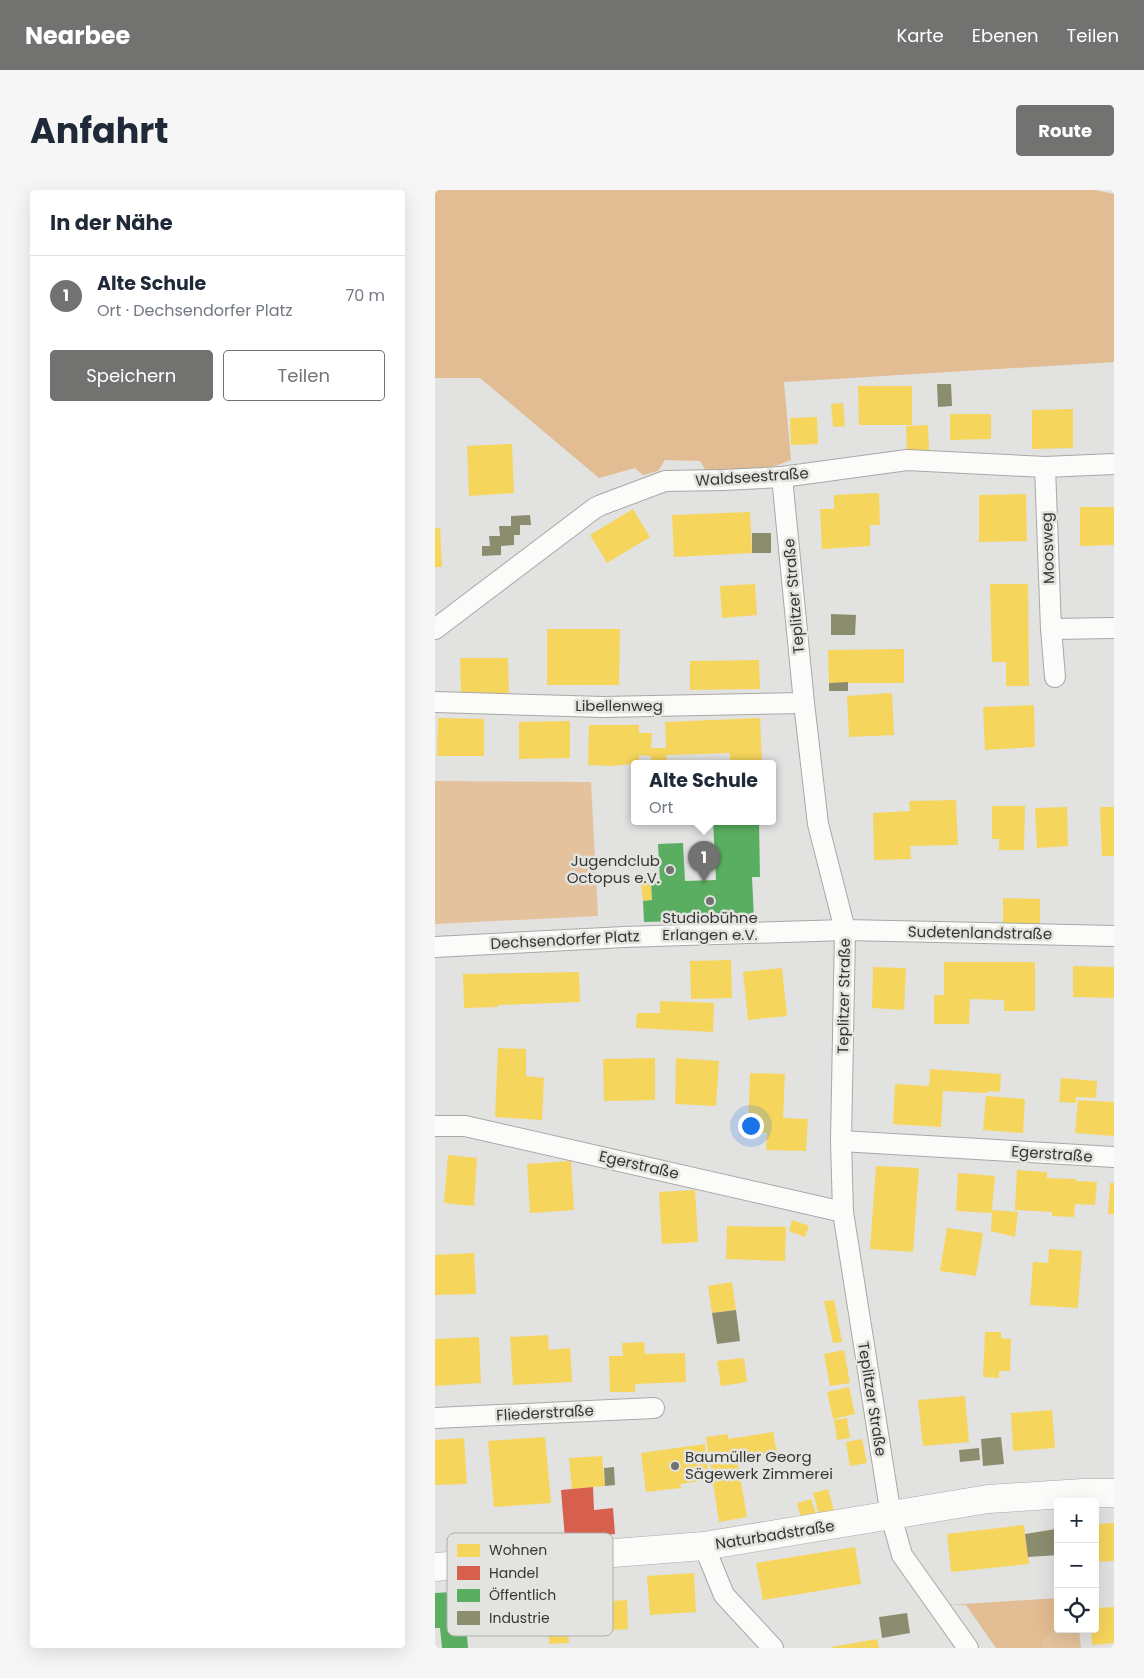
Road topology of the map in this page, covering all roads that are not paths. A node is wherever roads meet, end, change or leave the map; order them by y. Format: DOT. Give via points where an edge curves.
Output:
graph roads {
  1 [pos="1114,464"];
  2 [pos="1045,466"];
  3 [pos="783,477"];
  4 [pos="1051,628"];
  5 [pos="1114,628"];
  6 [pos="435,629"];
  7 [pos="1055,677"];
  8 [pos="435,702"];
  9 [pos="804,703"];
  10 [pos="845,930"];
  11 [pos="1114,936"];
  12 [pos="435,947"];
  13 [pos="435,1126"];
  14 [pos="841,1141"];
  15 [pos="1114,1157"];
  16 [pos="843,1212"];
  17 [pos="655,1408"];
  18 [pos="435,1418"];
  19 [pos="1114,1493"];
  20 [pos="891,1516"];
  21 [pos="704,1546"];
  22 [pos="613,1553"];
  23 [pos="773,1648"];
  24 [pos="968,1648"];
  1 -- 2 [label="street, Waldseestraße"];
  2 -- 3 [label="street, Waldseestraße" via="907,460"];
  2 -- 4 [label="street, Moosweg"];
  3 -- 6 [label="street, Waldseestraße" via="665,481 601,505"];
  3 -- 9 [label="street, Teplitzer Straße"];
  4 -- 5 [label="street"];
  4 -- 7 [label="street, Moosweg"];
  8 -- 9 [label="street, Libellenweg" via="603,707"];
  9 -- 10 [label="street, Teplitzer Straße" via="818,824"];
  10 -- 11 [label="street, Sudetenlandstraße"];
  10 -- 12 [label="street, Dechsendorfer Platz"];
  10 -- 14 [label="street, Teplitzer Straße"];
  13 -- 16 [label="street, Egerstraße" via="465,1126"];
  14 -- 15 [label="street, Egerstraße"];
  14 -- 16 [label="street, Teplitzer Straße"];
  16 -- 20 [label="street, Teplitzer Straße"];
  17 -- 18 [label="street, Fliederstraße"];
  19 -- 20 [label="street, Naturbadstraße" via="988,1499"];
  20 -- 21 [label="street, Naturbadstraße"];
  20 -- 24 [label="street, Teplitzer Straße" via="902,1555"];
  21 -- 22 [label="street, Naturbadstraße"];
  21 -- 23 [label="street" via="724,1595"];
}
